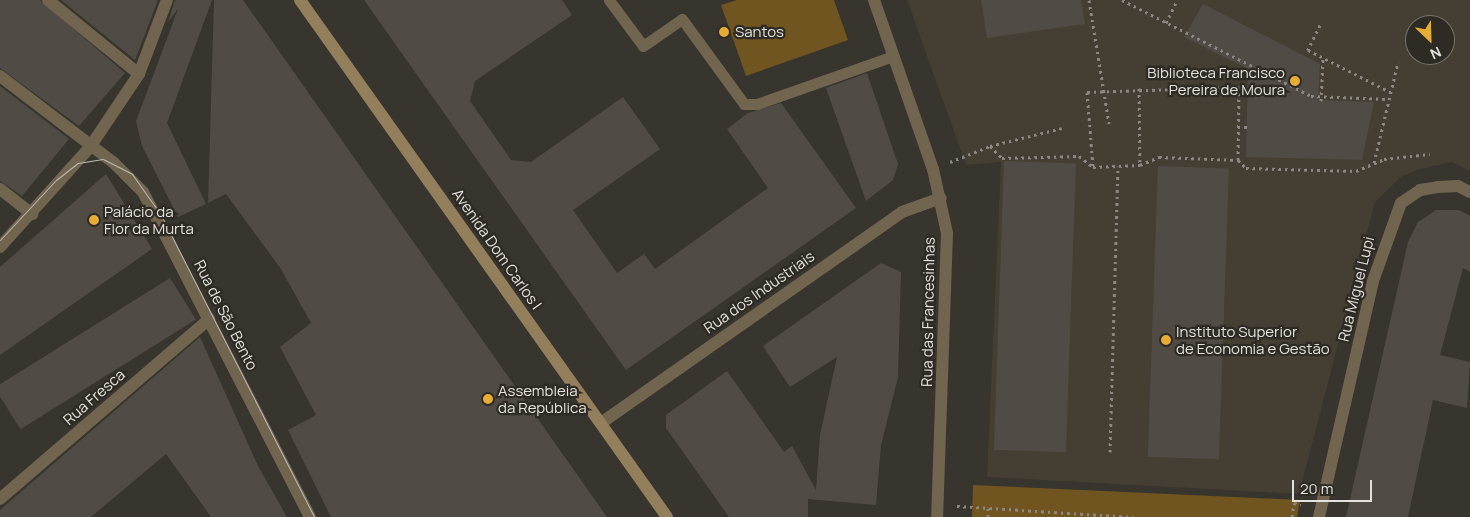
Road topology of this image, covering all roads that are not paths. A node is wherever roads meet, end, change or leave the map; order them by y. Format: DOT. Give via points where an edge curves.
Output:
graph roads {
  1 [pos="48,0"];
  2 [pos="167,0"];
  3 [pos="300,0"];
  4 [pos="609,0"];
  5 [pos="874,0"];
  6 [pos="894,56"];
  7 [pos="138,74"];
  8 [pos="0,76"];
  9 [pos="90,146"];
  10 [pos="0,189"];
  11 [pos="1470,192"];
  12 [pos="941,198"];
  13 [pos="32,214"];
  14 [pos="0,247"];
  15 [pos="208,319"];
  16 [pos="601,423"];
  17 [pos="0,499"];
  18 [pos="310,517"];
  19 [pos="667,517"];
  20 [pos="937,517"];
  21 [pos="1319,517"];
  1 -- 7 [label="street"];
  2 -- 7 [label="street"];
  3 -- 16 [label="main road, Avenida Dom Carlos I"];
  4 -- 6 [label="lane" via="643,46 682,19 744,104 757,104"];
  5 -- 6 [label="street, Rua das Francesinhas"];
  6 -- 12 [label="street, Rua das Francesinhas"];
  7 -- 9 [label="street"];
  8 -- 9 [label="street, Rua de São Bento"];
  9 -- 13 [label="street"];
  9 -- 15 [label="street, Rua de São Bento" via="122,169 143,192"];
  10 -- 13 [label="street"];
  11 -- 21 [label="street, Rua Miguel Lupi" via="1458,186 1420,190 1400,203 1373,281"];
  12 -- 16 [label="street, Rua dos Industriais" via="902,212"];
  12 -- 20 [label="street, Rua das Francesinhas" via="948,268"];
  13 -- 14 [label="street"];
  15 -- 17 [label="street, Rua Fresca"];
  15 -- 18 [label="street, Rua de São Bento"];
  16 -- 19 [label="main road, Avenida Dom Carlos I"];
}
